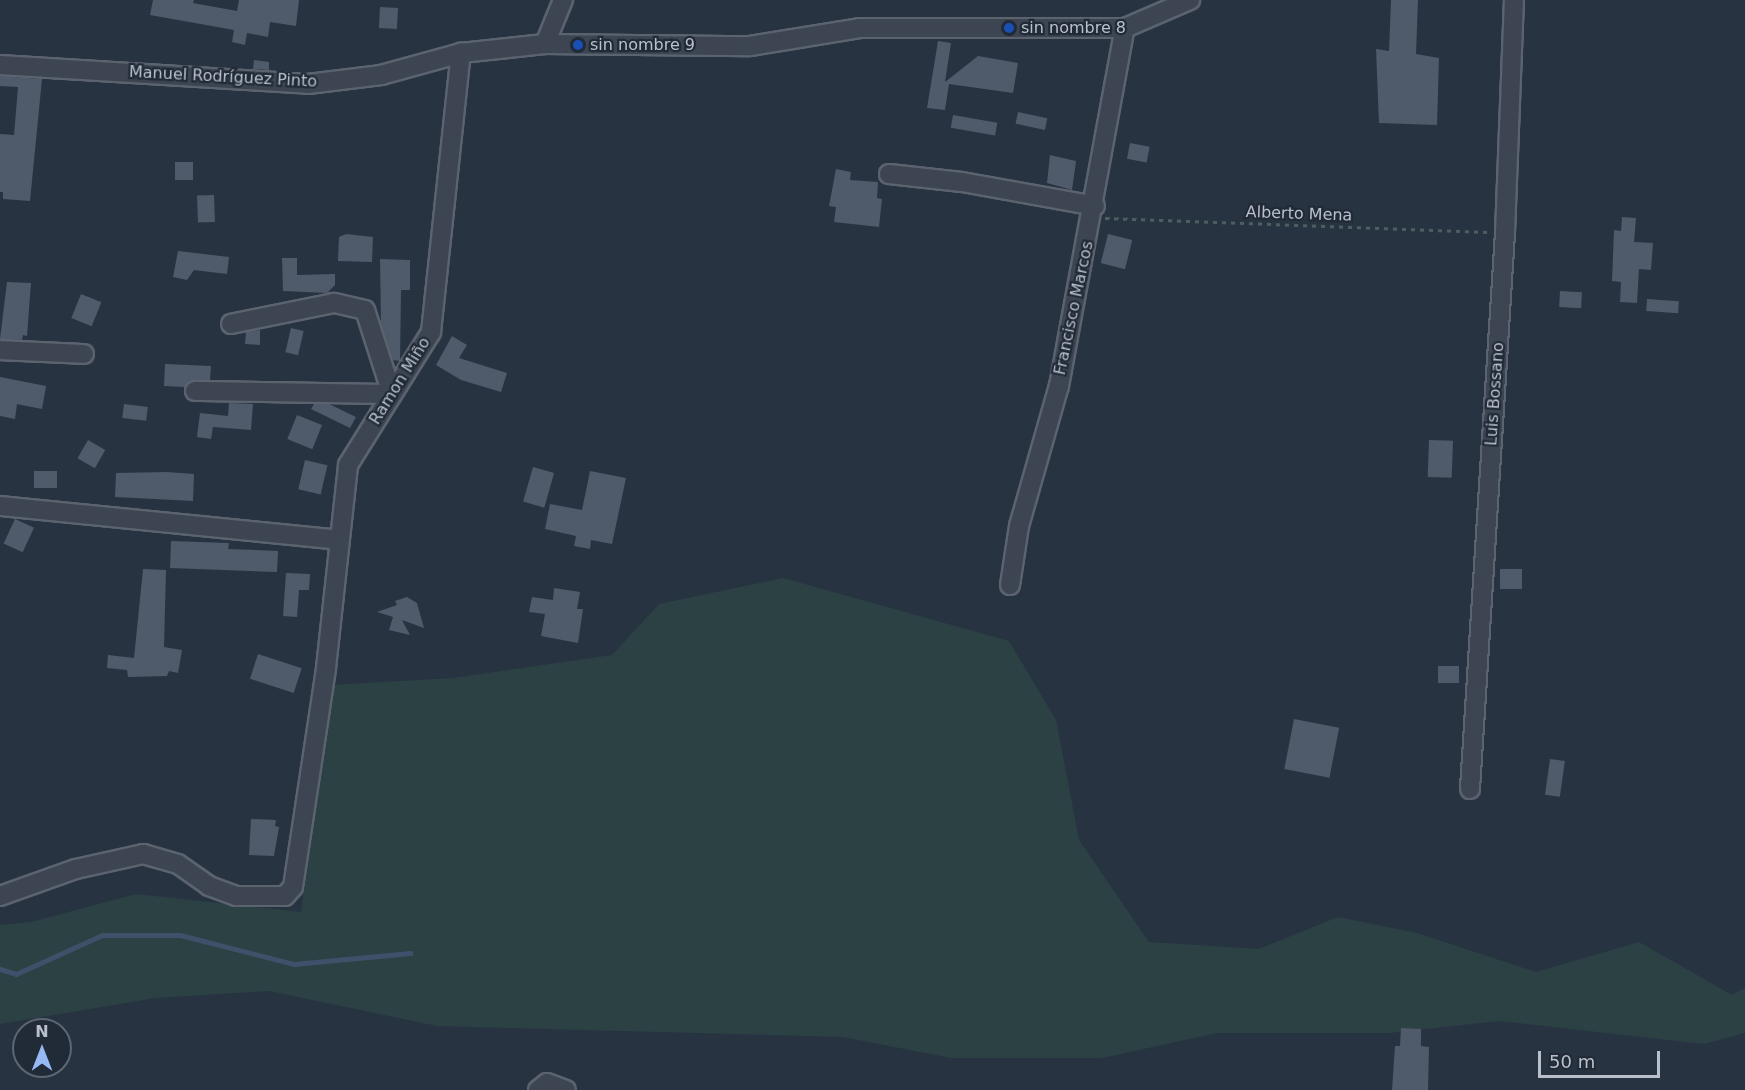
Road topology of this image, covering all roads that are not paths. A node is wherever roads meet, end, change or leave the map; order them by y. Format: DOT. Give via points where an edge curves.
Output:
graph roads {
  1 [pos="563,0"];
  2 [pos="1190,0"];
  3 [pos="1514,0"];
  4 [pos="1125,28"];
  5 [pos="545,44"];
  6 [pos="461,53"];
  7 [pos="0,65"];
  8 [pos="889,174"];
  9 [pos="1094,211"];
  10 [pos="231,324"];
  11 [pos="0,350"];
  12 [pos="84,354"];
  13 [pos="195,391"];
  14 [pos="392,394"];
  15 [pos="0,506"];
  16 [pos="339,540"];
  17 [pos="1010,585"];
  18 [pos="1470,789"];
  19 [pos="0,896"];
  20 [pos="538,1090"];
  21 [pos="566,1090"];
  1 -- 5 [label="street"];
  2 -- 4 [label="street, Manuel Rodríguez Pinto"];
  3 -- 18 [label="street, Luis Bossano" via="1505,233"];
  4 -- 5 [label="street, Manuel Rodríguez Pinto" via="860,28 750,46"];
  4 -- 9 [label="street, Francisco Marcos"];
  5 -- 6 [label="street, Manuel Rodríguez Pinto"];
  6 -- 7 [label="street, Manuel Rodríguez Pinto" via="381,75 308,84"];
  6 -- 14 [label="street, Ramon Miño" via="431,332"];
  8 -- 9 [label="street" via="962,182"];
  9 -- 17 [label="street, Francisco Marcos" via="1059,386 1019,526"];
  10 -- 14 [label="street" via="334,303 365,310"];
  11 -- 12 [label="street"];
  13 -- 14 [label="street"];
  14 -- 16 [label="street, Ramon Miño" via="348,465"];
  15 -- 16 [label="street"];
  16 -- 19 [label="street, Ramon Miño" via="326,668 293,887 285,896 236,896 209,886 178,864 143,854 76,869"];
  20 -- 21 [label="street" via="547,1083"];
}
